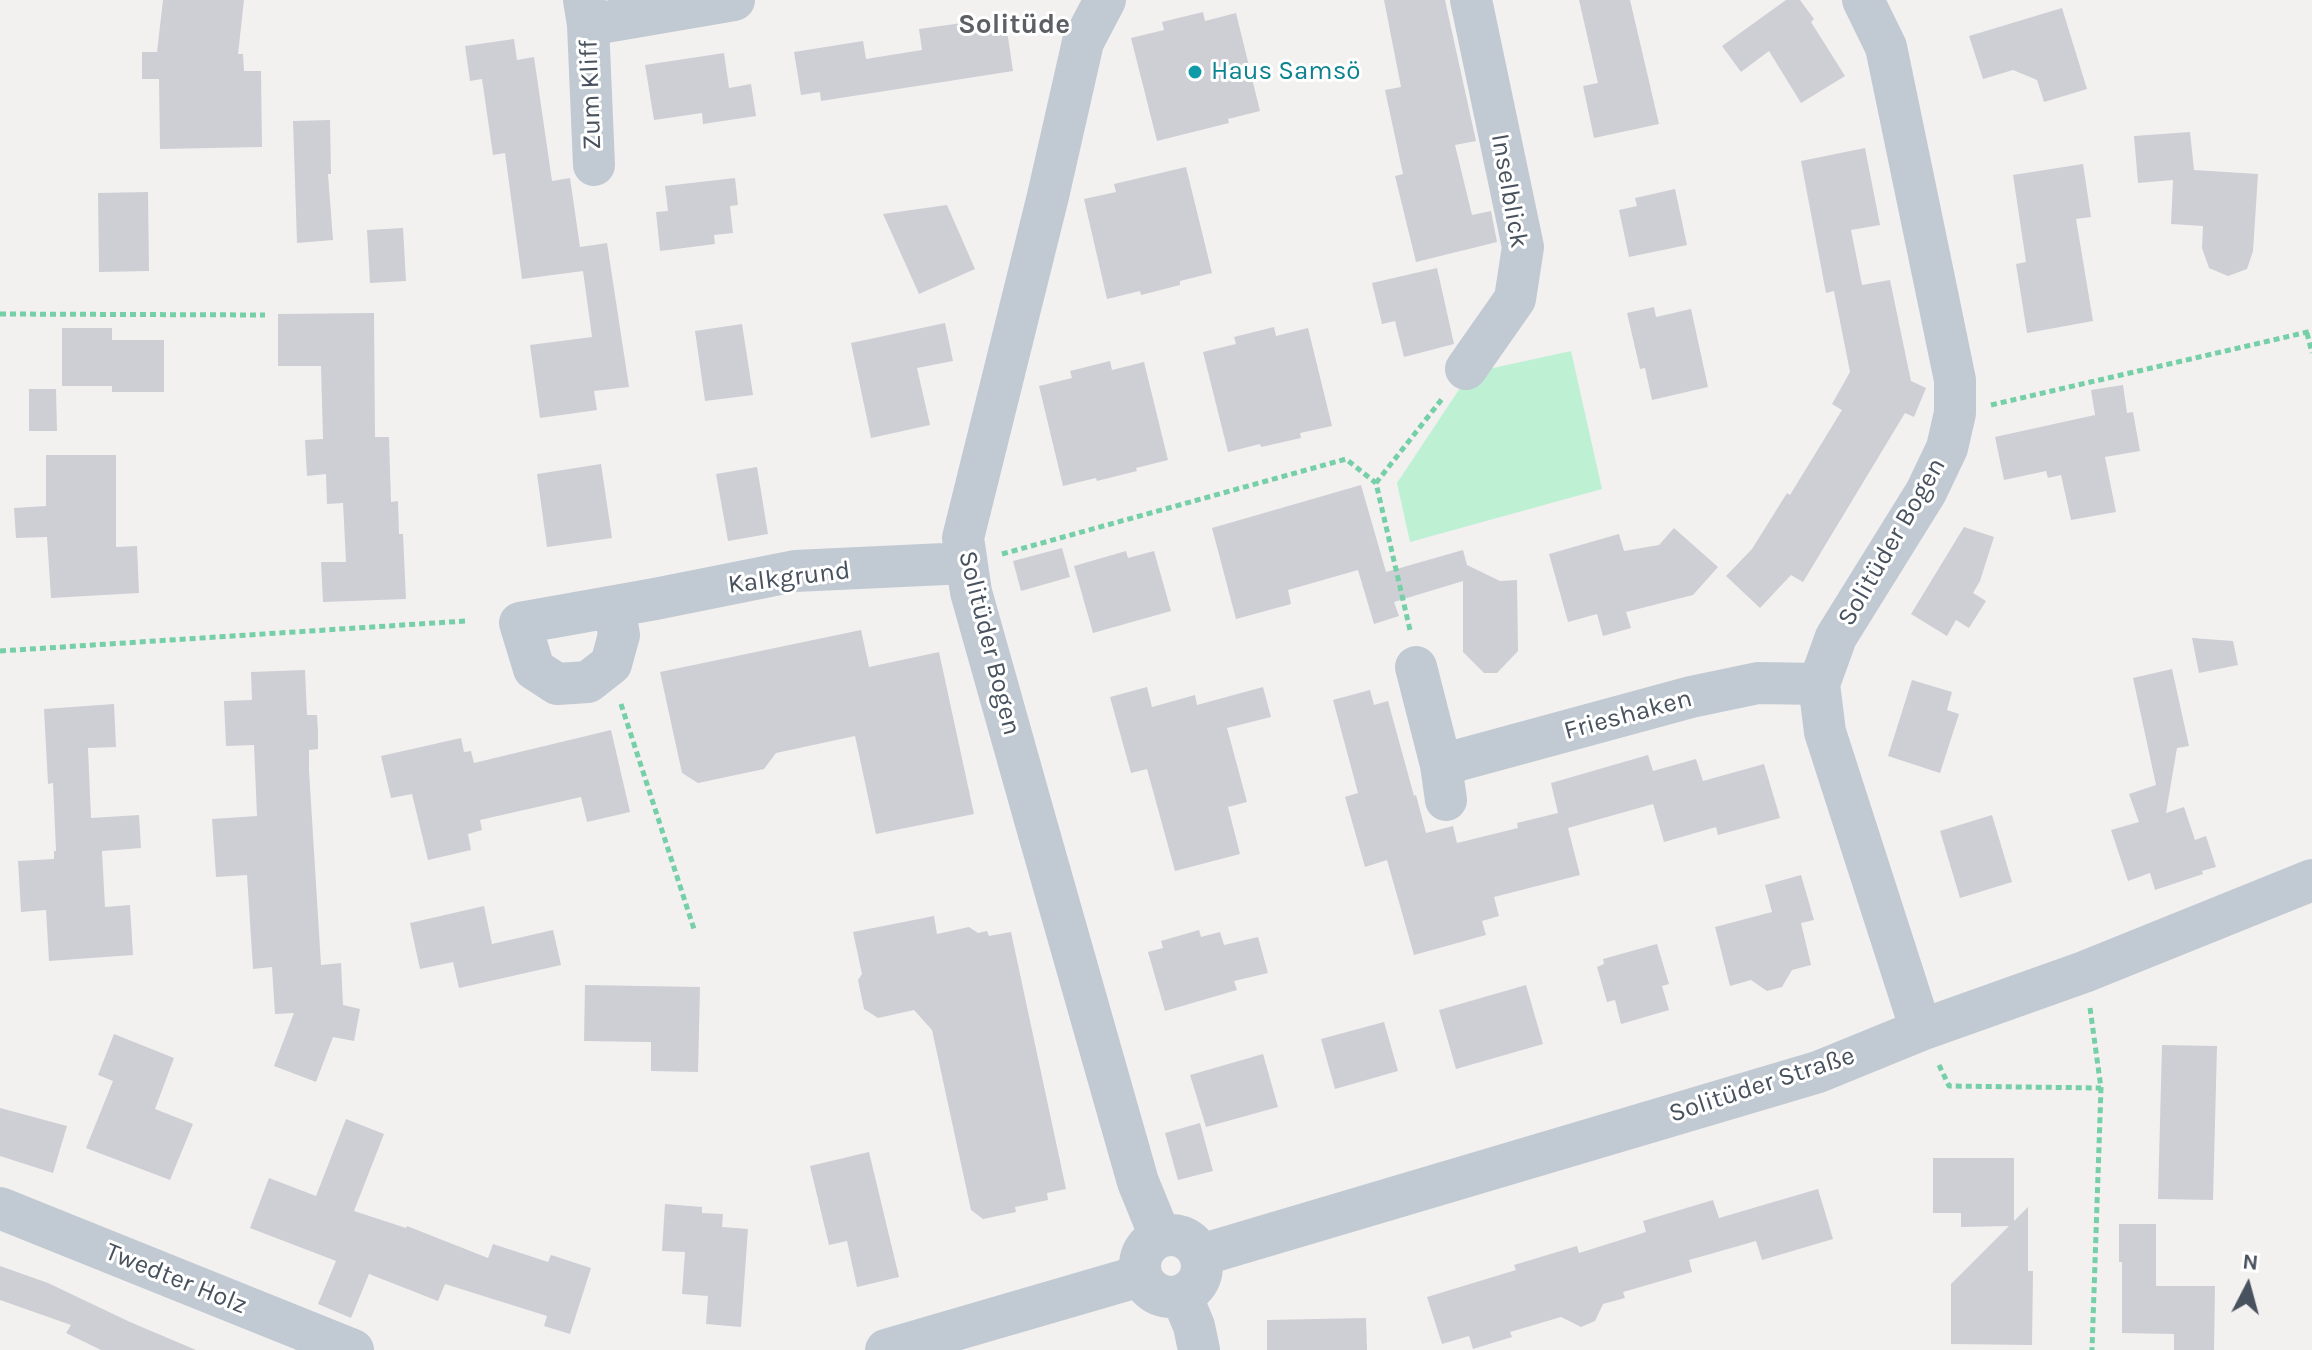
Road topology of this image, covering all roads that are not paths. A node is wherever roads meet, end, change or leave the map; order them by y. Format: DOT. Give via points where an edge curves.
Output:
graph roads {
  1 [pos="734,0"];
  2 [pos="1105,0"];
  3 [pos="1471,0"];
  4 [pos="1863,0"];
  5 [pos="586,13"];
  6 [pos="594,165"];
  7 [pos="1466,369"];
  8 [pos="966,563"];
  9 [pos="614,607"];
  10 [pos="1416,667"];
  11 [pos="1819,684"];
  12 [pos="2312,880"];
  13 [pos="1921,1030"];
  14 [pos="0,1208"];
  15 [pos="1160,1236"];
  16 [pos="1201,1255"];
  17 [pos="1140,1276"];
  18 [pos="1181,1295"];
  19 [pos="353,1350"];
  20 [pos="886,1350"];
  21 [pos="1199,1350"];
  1 -- 5 [label="street, Zum Kliff"];
  2 -- 8 [label="street, Solitüder Bogen" via="1083,42 963,538"];
  3 -- 7 [label="street, Inselblick" via="1523,247 1515,299"];
  4 -- 11 [label="street, Solitüder Bogen" via="1886,47 1955,380 1955,413 1947,448 1926,492 1836,637"];
  5 -- 6 [label="street, Zum Kliff"];
  8 -- 9 [label="street, Kalkgrund" via="795,571"];
  8 -- 15 [label="street, Solitüder Bogen" via="1134,1167"];
  9 -- 9 [label="street, Kalkgrund" via="520,623 534,669 557,684 588,682 611,664 619,635"];
  10 -- 11 [label="street, Frieshaken" via="1444,783 1691,697 1758,683"];
  11 -- 13 [label="street, Solitüder Bogen" via="1825,732"];
  12 -- 13 [label="street, Solitüder Straße" via="2084,972"];
  13 -- 16 [label="street, Solitüder Straße" via="1818,1072"];
  14 -- 19 [label="street, Twedter Holz"];
  15 -- 16 [label="street" via="1184,1237"];
  15 -- 17 [label="street" via="1142,1252"];
  16 -- 18 [label="street" via="1199,1279"];
  17 -- 18 [label="street" via="1157,1294"];
  17 -- 20 [label="street"];
  18 -- 21 [label="street"];
}
